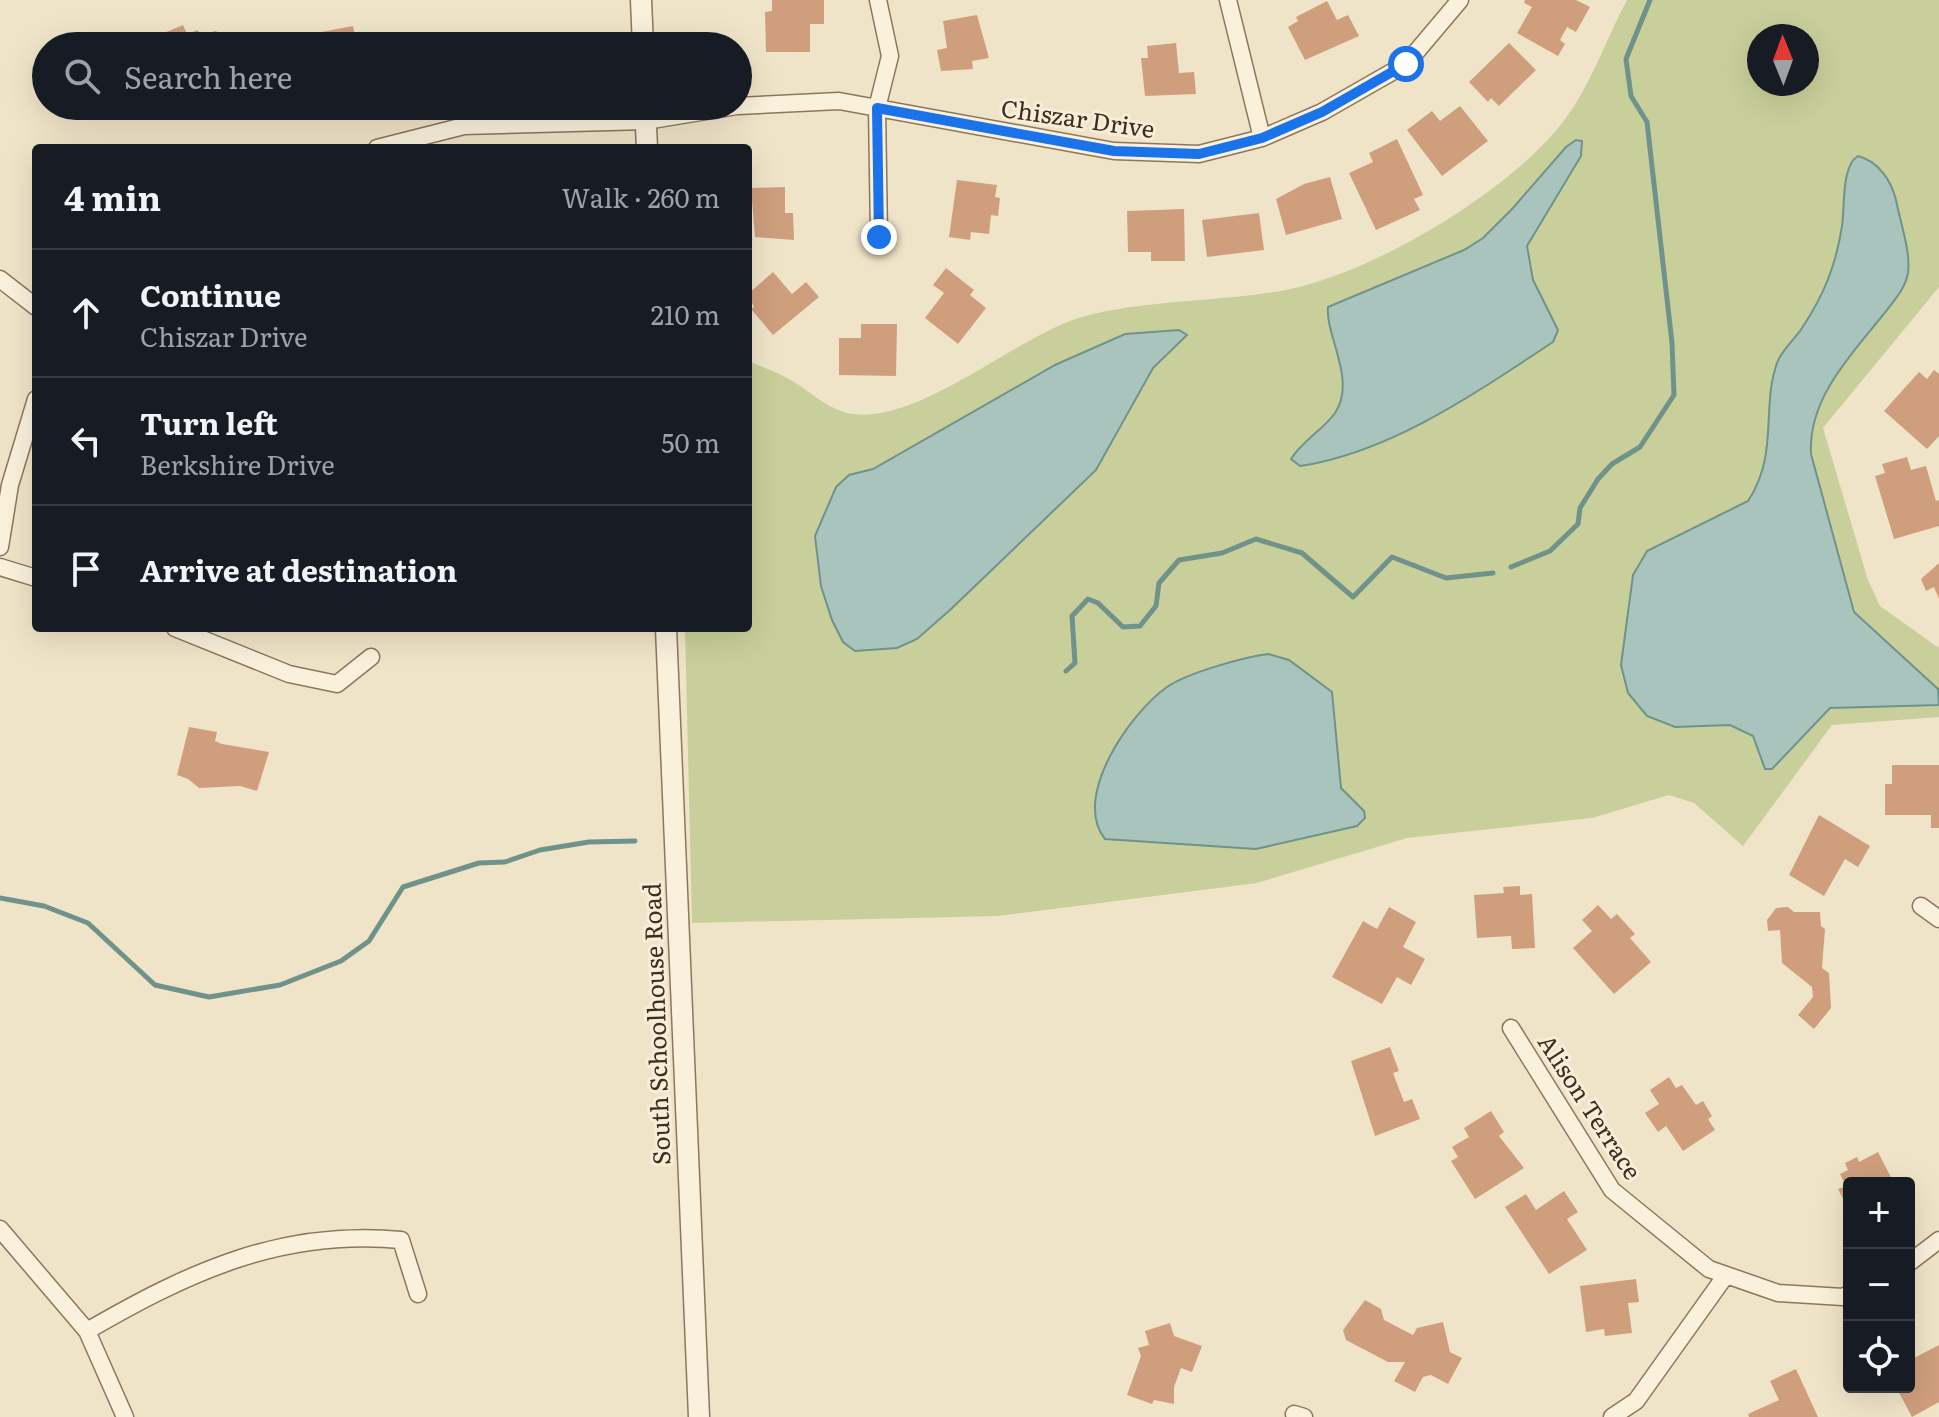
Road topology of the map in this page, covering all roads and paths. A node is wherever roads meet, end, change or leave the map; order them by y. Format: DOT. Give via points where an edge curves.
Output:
graph roads {
  1 [pos="641,0"];
  2 [pos="878,0"];
  3 [pos="1228,0"];
  4 [pos="1460,0"];
  5 [pos="642,32"];
  6 [pos="752,105"];
  7 [pos="877,108"];
  8 [pos="555,120"];
  9 [pos="646,120"];
  10 [pos="1262,138"];
  11 [pos="393,144"];
  12 [pos="647,144"];
  13 [pos="879,237"];
  14 [pos="0,279"];
  15 [pos="32,304"];
  16 [pos="32,412"];
  17 [pos="0,547"];
  18 [pos="0,567"];
  19 [pos="32,577"];
  20 [pos="185,632"];
  21 [pos="666,632"];
  22 [pos="371,657"];
  23 [pos="1921,906"];
  24 [pos="1939,919"];
  25 [pos="1511,1028"];
  26 [pos="0,1229"];
  27 [pos="1939,1240"];
  28 [pos="1915,1258"];
  29 [pos="1726,1275"];
  30 [pos="418,1294"];
  31 [pos="1843,1297"];
  32 [pos="87,1331"];
  33 [pos="125,1417"];
  34 [pos="699,1417"];
  35 [pos="1612,1417"];
  1 -- 5 [label="street"];
  2 -- 7 [label="street" via="890,56"];
  3 -- 10 [label="street"];
  4 -- 10 [label="street, Chiszar Drive" via="1406,64 1322,112"];
  6 -- 7 [label="street, Chiszar Drive" via="839,101"];
  7 -- 10 [label="street, Chiszar Drive" via="1114,151 1199,154"];
  7 -- 13 [label="street"];
  8 -- 11 [label="street, Chiszar Drive" via="464,126"];
  9 -- 12 [label="street"];
  14 -- 15 [label="street"];
  16 -- 17 [label="street" via="10,485"];
  18 -- 19 [label="street"];
  20 -- 22 [label="street" via="289,674 337,684"];
  21 -- 34 [label="street, South Schoolhouse Road"];
  23 -- 24 [label="street"];
  25 -- 29 [label="street, Alison Terrace" via="1612,1190 1709,1269"];
  26 -- 32 [label="street"];
  27 -- 28 [label="street"];
  29 -- 31 [label="street, Alison Terrace" via="1778,1293"];
  29 -- 35 [label="street" via="1636,1401"];
  30 -- 32 [label="street" via="401,1240 360,1236 294,1242 155,1292"];
  32 -- 33 [label="street"];
}
